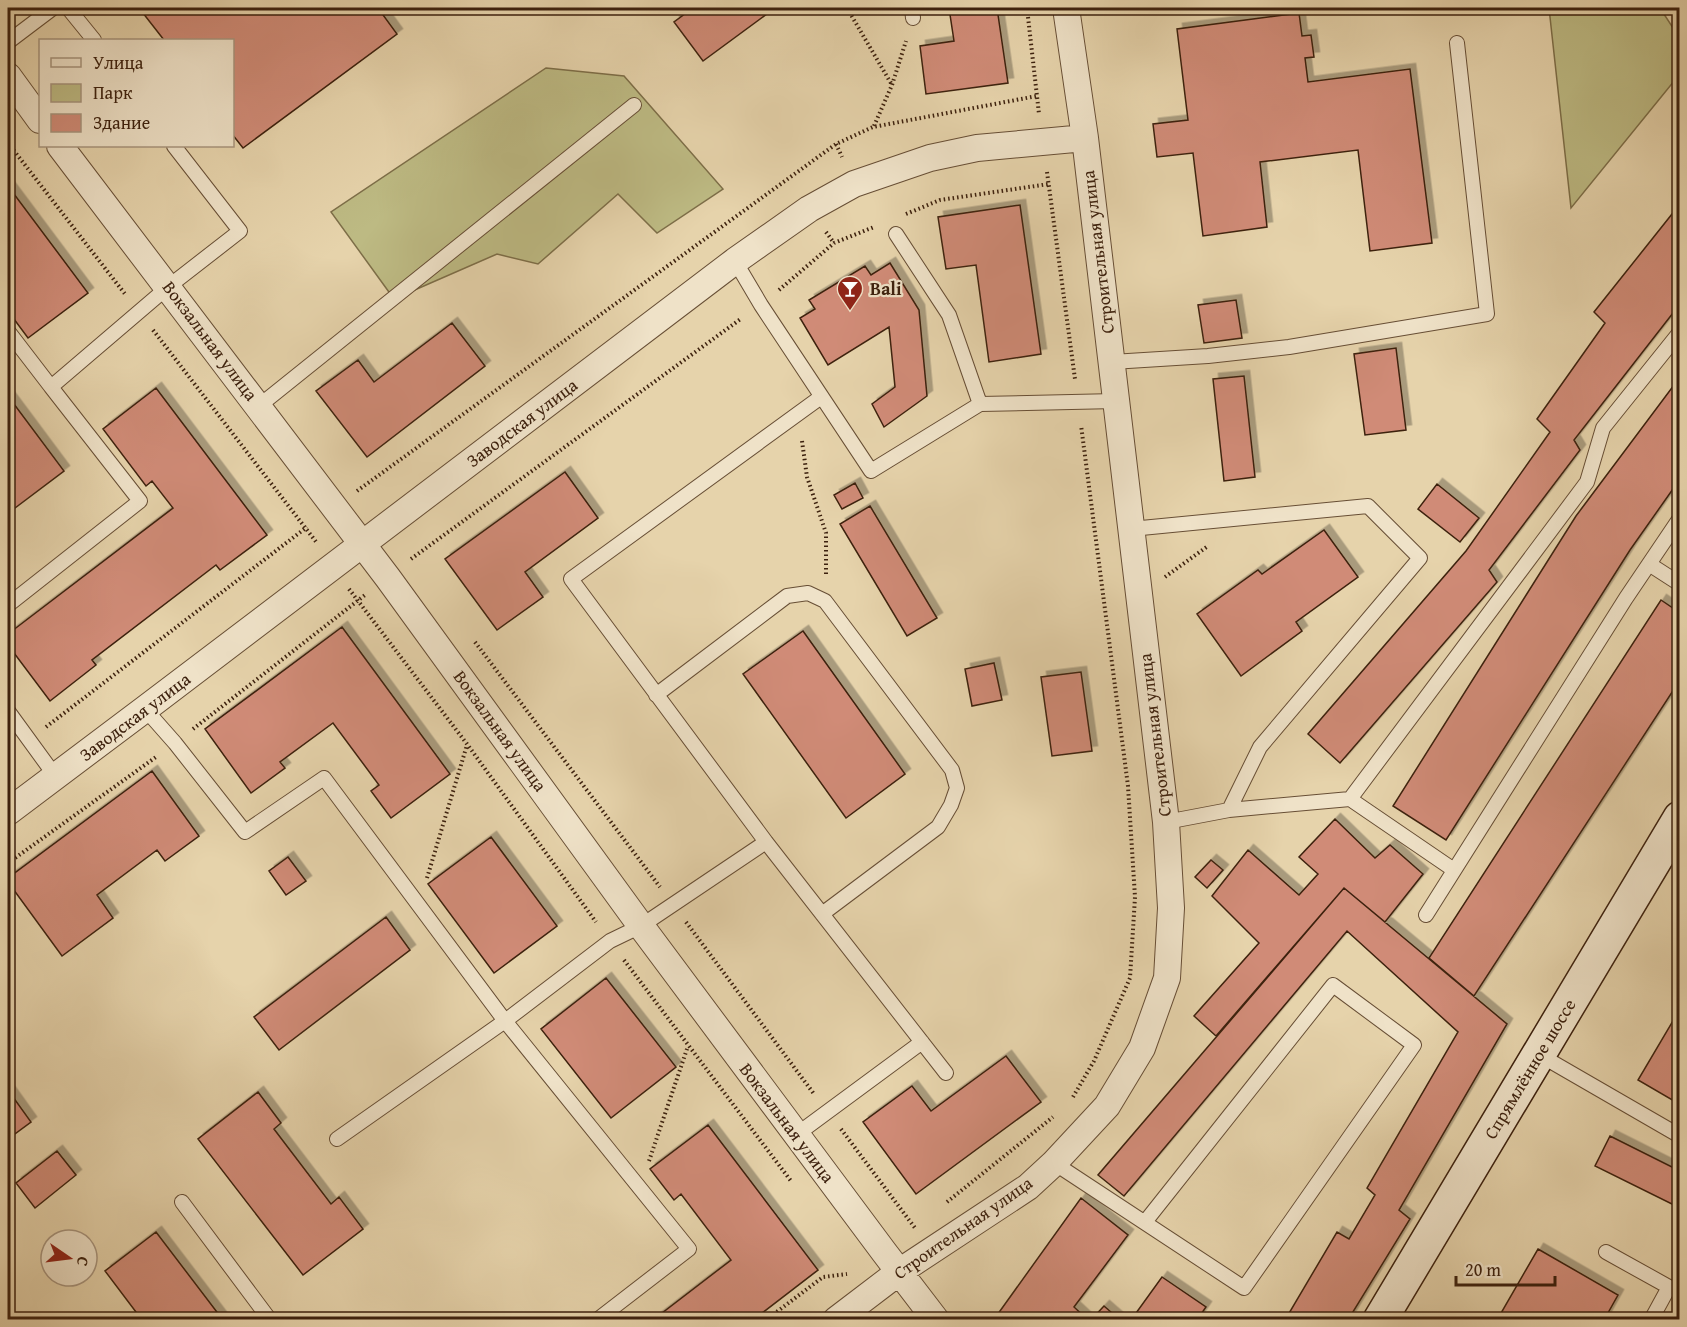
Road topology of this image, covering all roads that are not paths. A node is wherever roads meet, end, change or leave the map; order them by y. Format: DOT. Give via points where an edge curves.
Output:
graph roads {
  1 [pos="52,8"];
  2 [pos="68,8"];
  3 [pos="1066,8"];
  4 [pos="93,39"];
  5 [pos="8,42"];
  6 [pos="1457,43"];
  7 [pos="8,76"];
  8 [pos="634,105"];
  9 [pos="39,119"];
  10 [pos="1084,138"];
  11 [pos="61,147"];
  12 [pos="175,147"];
  13 [pos="896,234"];
  14 [pos="735,261"];
  15 [pos="168,287"];
  16 [pos="8,332"];
  17 [pos="1680,332"];
  18 [pos="1112,362"];
  19 [pos="51,387"];
  20 [pos="821,397"];
  21 [pos="1116,401"];
  22 [pos="980,404"];
  23 [pos="259,406"];
  24 [pos="1680,518"];
  25 [pos="1131,529"];
  26 [pos="363,544"];
  27 [pos="1649,564"];
  28 [pos="1680,584"];
  29 [pos="8,605"];
  30 [pos="656,695"];
  31 [pos="145,710"];
  32 [pos="8,711"];
  33 [pos="56,777"];
  34 [pos="1350,799"];
  35 [pos="1229,810"];
  36 [pos="8,812"];
  37 [pos="1680,818"];
  38 [pos="1166,822"];
  39 [pos="766,842"];
  40 [pos="1454,870"];
  41 [pos="822,914"];
  42 [pos="1426,915"];
  43 [pos="641,926"];
  44 [pos="506,1021"];
  45 [pos="922,1042"];
  46 [pos="1539,1054"];
  47 [pos="946,1073"];
  48 [pos="796,1135"];
  49 [pos="1680,1136"];
  50 [pos="337,1139"];
  51 [pos="1053,1162"];
  52 [pos="182,1202"];
  53 [pos="1144,1222"];
  54 [pos="1606,1252"];
  55 [pos="891,1262"];
  56 [pos="602,1318"];
  57 [pos="270,1320"];
  58 [pos="836,1320"];
  59 [pos="936,1320"];
  60 [pos="1380,1320"];
  61 [pos="1651,1320"];
  1 -- 5 [label="lane"];
  2 -- 4 [label="lane"];
  3 -- 10 [label="street, Строительная улица"];
  6 -- 18 [label="lane" via="1486,315 1289,346"];
  7 -- 9 [label="street"];
  8 -- 23 [label="lane"];
  10 -- 14 [label="street, Заводская улица" via="977,148 930,158 854,184 809,209"];
  10 -- 18 [label="street, Строительная улица"];
  11 -- 15 [label="street, Вокзальная улица"];
  12 -- 15 [label="lane" via="240,231"];
  13 -- 22 [label="lane" via="949,315"];
  14 -- 20 [label="lane"];
  14 -- 26 [label="street, Заводская улица"];
  15 -- 19 [label="lane"];
  15 -- 23 [label="street, Вокзальная улица"];
  16 -- 19 [label="lane"];
  17 -- 34 [label="lane" via="1603,428 1587,482"];
  18 -- 21 [label="street, Строительная улица"];
  19 -- 29 [label="lane" via="140,501"];
  20 -- 22 [label="lane" via="871,471"];
  20 -- 30 [label="lane" via="571,579"];
  21 -- 22 [label="lane"];
  21 -- 25 [label="street, Строительная улица"];
  23 -- 26 [label="street, Вокзальная улица"];
  24 -- 27 [label="lane"];
  25 -- 35 [label="lane" via="1368,506 1420,558 1260,747"];
  25 -- 38 [label="street, Строительная улица"];
  26 -- 31 [label="street, Заводская улица"];
  26 -- 43 [label="street, Вокзальная улица"];
  27 -- 28 [label="lane"];
  27 -- 40 [label="lane"];
  30 -- 39 [label="lane"];
  30 -- 41 [label="lane" via="787,596 808,593 825,602 952,770 957,788 938,827"];
  31 -- 33 [label="street, Заводская улица"];
  31 -- 44 [label="lane" via="245,832 324,778"];
  32 -- 33 [label="lane"];
  33 -- 36 [label="street, Заводская улица"];
  34 -- 35 [label="lane"];
  34 -- 40 [label="lane"];
  35 -- 38 [label="lane"];
  37 -- 46 [label="main road, Спрямлённое шоссе"];
  38 -- 51 [label="street, Строительная улица" via="1171,909 1167,978 1137,1058 1107,1106"];
  39 -- 41 [label="lane"];
  39 -- 43 [label="lane"];
  40 -- 42 [label="lane"];
  41 -- 45 [label="lane"];
  43 -- 44 [label="lane" via="610,942"];
  43 -- 48 [label="street, Вокзальная улица"];
  44 -- 50 [label="lane"];
  44 -- 56 [label="lane" via="689,1249"];
  45 -- 47 [label="lane"];
  45 -- 48 [label="lane"];
  46 -- 49 [label="lane"];
  46 -- 60 [label="main road, Спрямлённое шоссе"];
  48 -- 55 [label="street, Вокзальная улица"];
  51 -- 53 [label="lane"];
  51 -- 55 [label="street, Строительная улица" via="1028,1186"];
  52 -- 57 [label="lane"];
  53 -- 53 [label="lane" via="1333,985 1414,1045 1244,1288"];
  54 -- 61 [label="lane" via="1669,1287"];
  55 -- 58 [label="street, Строительная улица" via="873,1291"];
  55 -- 59 [label="street, Вокзальная улица"];
}
